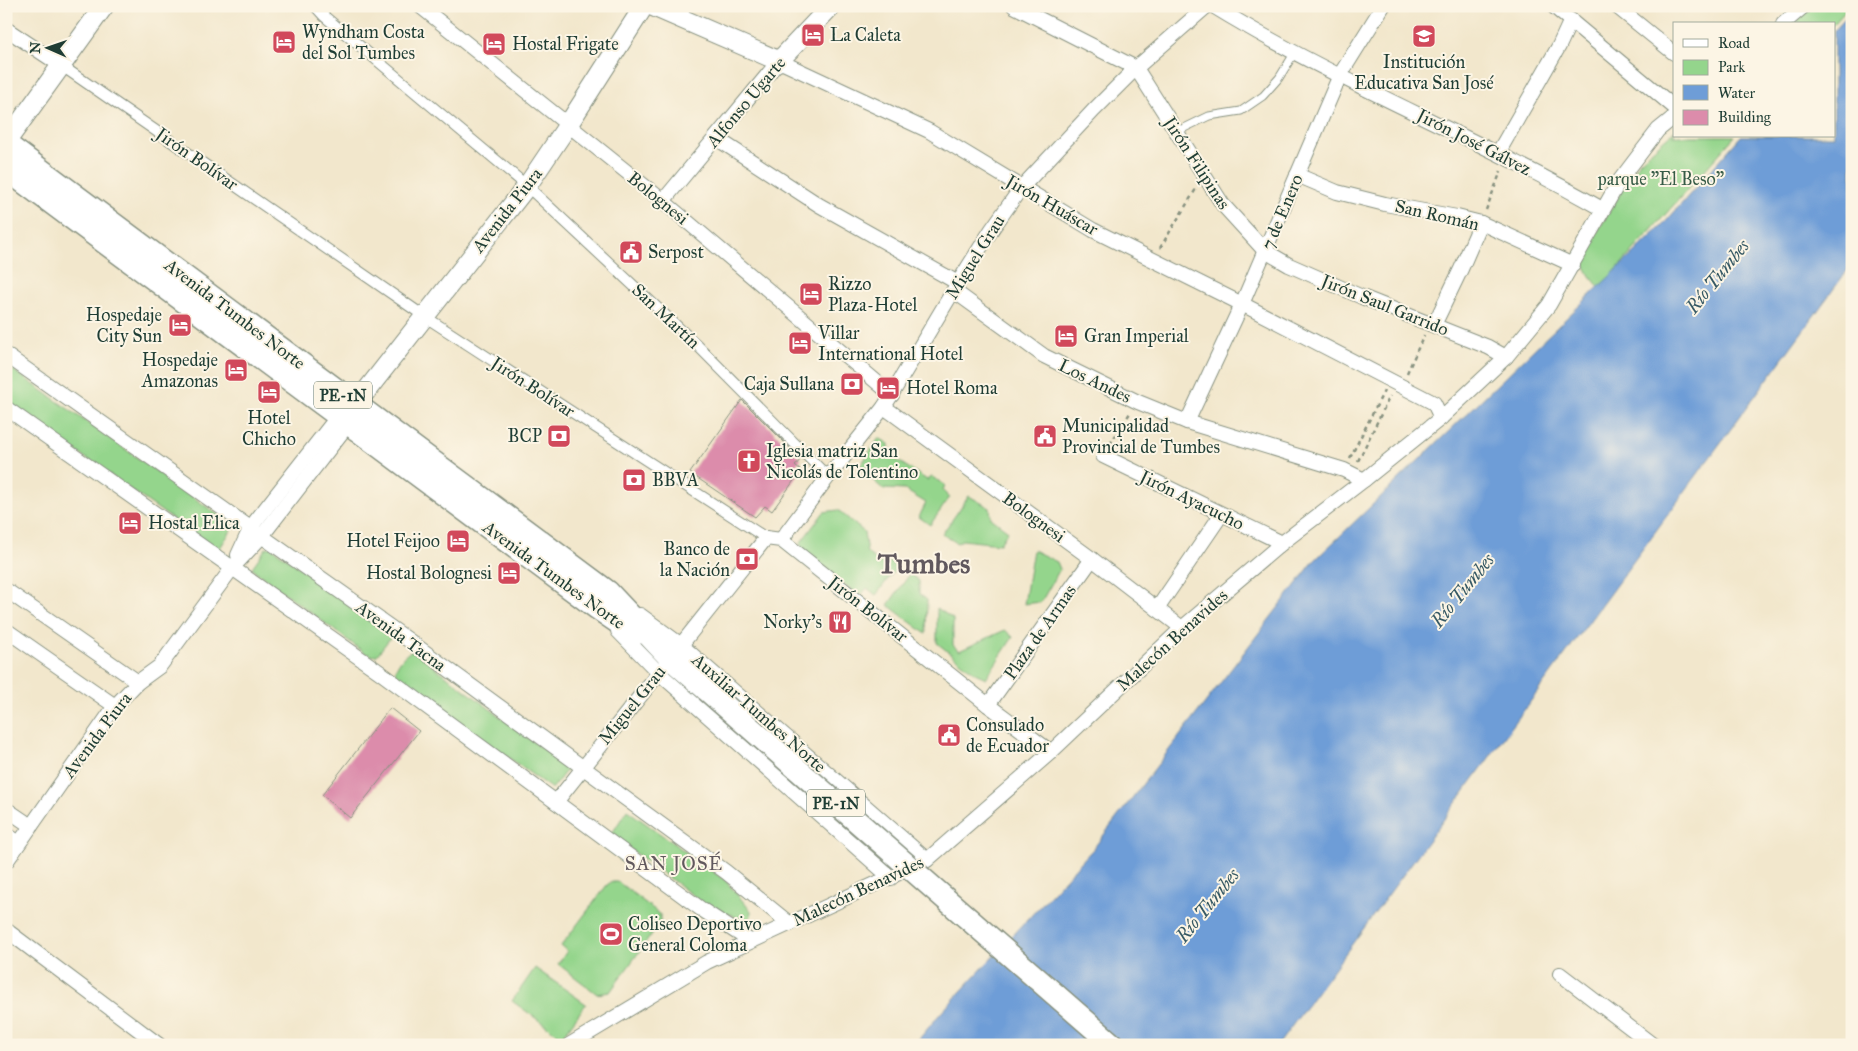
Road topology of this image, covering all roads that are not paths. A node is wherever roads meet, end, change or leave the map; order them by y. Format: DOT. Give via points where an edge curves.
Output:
graph roads {
  1 [pos="104,6"];
  2 [pos="315,6"];
  3 [pos="420,6"];
  4 [pos="644,6"];
  5 [pos="652,6"];
  6 [pos="831,6"];
  7 [pos="1014,6"];
  8 [pos="1208,6"];
  9 [pos="1213,6"];
  10 [pos="1383,6"];
  11 [pos="1553,6"];
  12 [pos="1616,6"];
  13 [pos="1804,6"];
  14 [pos="1571,20"];
  15 [pos="1785,22"];
  16 [pos="6,28"];
  17 [pos="1295,52"];
  18 [pos="1673,52"];
  19 [pos="779,61"];
  20 [pos="62,66"];
  21 [pos="1136,68"];
  22 [pos="1340,75"];
  23 [pos="1673,106"];
  24 [pos="1673,117"];
  25 [pos="568,125"];
  26 [pos="1176,132"];
  27 [pos="716,138"];
  28 [pos="6,143"];
  29 [pos="1502,155"];
  30 [pos="6,169"];
  31 [pos="1297,175"];
  32 [pos="527,186"];
  33 [pos="1021,188"];
  34 [pos="663,201"];
  35 [pos="1602,209"];
  36 [pos="1480,223"];
  37 [pos="1265,251"];
  38 [pos="1573,266"];
  39 [pos="956,287"];
  40 [pos="1242,304"];
  41 [pos="424,316"];
  42 [pos="1432,324"];
  43 [pos="6,355"];
  44 [pos="1506,357"];
  45 [pos="892,395"];
  46 [pos="884,407"];
  47 [pos="6,408"];
  48 [pos="348,415"];
  49 [pos="1441,418"];
  50 [pos="1187,422"];
  51 [pos="1103,456"];
  52 [pos="828,477"];
  53 [pos="1364,480"];
  54 [pos="1221,515"];
  55 [pos="256,532"];
  56 [pos="766,538"];
  57 [pos="781,540"];
  58 [pos="1282,544"];
  59 [pos="1092,559"];
  60 [pos="233,568"];
  61 [pos="6,590"];
  62 [pos="1157,609"];
  63 [pos="1182,628"];
  64 [pos="6,630"];
  65 [pos="670,658"];
  66 [pos="138,682"];
  67 [pos="988,705"];
  68 [pos="115,706"];
  69 [pos="1051,752"];
  70 [pos="582,768"];
  71 [pos="556,802"];
  72 [pos="6,809"];
  73 [pos="32,826"];
  74 [pos="6,834"];
  75 [pos="19,843"];
  76 [pos="927,860"];
  77 [pos="6,862"];
  78 [pos="890,878"];
  79 [pos="790,924"];
  80 [pos="6,930"];
  81 [pos="750,941"];
  82 [pos="1560,974"];
  83 [pos="159,1045"];
  84 [pos="570,1045"];
  85 [pos="1113,1045"];
  86 [pos="1653,1045"];
  1 -- 20 [label="main road"];
  2 -- 32 [label="street, San Martín"];
  3 -- 25 [label="street, Bolognesi"];
  4 -- 25 [label="main road, Avenida Piura"];
  5 -- 19 [label="main road, Jirón Huáscar"];
  6 -- 19 [label="main road, Alfonso Ugarte"];
  7 -- 21 [label="street"];
  8 -- 21 [label="street, Miguel Grau"];
  9 -- 17 [label="street, Jirón José Gálvez"];
  10 -- 22 [label="street, 7 de Enero"];
  11 -- 14 [label="street"];
  12 -- 18 [label="street"];
  13 -- 15 [label="street"];
  14 -- 23 [label="street"];
  14 -- 29 [label="street"];
  16 -- 20 [label="street, Jirón Bolívar"];
  17 -- 22 [label="street, Jirón José Gálvez"];
  17 -- 26 [label="lane" via="1263,96 1241,111 1209,116"];
  19 -- 27 [label="street, Alfonso Ugarte"];
  19 -- 33 [label="street, Jirón Huáscar" via="929,131"];
  20 -- 28 [label="main road"];
  20 -- 41 [label="street, Jirón Bolívar"];
  21 -- 26 [label="street, Jirón Filipinas"];
  21 -- 33 [label="street, Miguel Grau"];
  22 -- 29 [label="street, Jirón José Gálvez"];
  22 -- 31 [label="street, 7 de Enero"];
  24 -- 35 [label="street, Malecón Benavides" via="1658,130"];
  25 -- 32 [label="main road, Avenida Piura"];
  25 -- 34 [label="street, Bolognesi"];
  26 -- 37 [label="street, Jirón Filipinas" via="1223,206"];
  27 -- 34 [label="street, Alfonso Ugarte"];
  27 -- 39 [label="street, Los Andes" via="819,206"];
  28 -- 48 [label="highway, Avenida Tumbes Norte / PE-1N"];
  29 -- 35 [label="street, Jirón José Gálvez"];
  30 -- 48 [label="highway, Avenida Tumbes Norte / PE-1N"];
  31 -- 36 [label="street, San Román" via="1337,192"];
  31 -- 37 [label="street, 7 de Enero"];
  32 -- 41 [label="main road, Avenida Piura"];
  32 -- 52 [label="street, San Martín" via="697,345"];
  33 -- 39 [label="street, Miguel Grau"];
  33 -- 40 [label="street, Jirón Huáscar" via="1094,230"];
  34 -- 45 [label="street, Bolognesi"];
  35 -- 38 [label="street, Malecón Benavides"];
  36 -- 38 [label="street, San Román"];
  36 -- 42 [label="street" via="1461,269"];
  37 -- 40 [label="street, 7 de Enero"];
  37 -- 42 [label="street, Jirón Saul Garrido" via="1362,297"];
  38 -- 44 [label="street, Malecón Benavides" via="1549,306"];
  39 -- 45 [label="street, Miguel Grau"];
  39 -- 50 [label="street, Los Andes" via="1044,356"];
  40 -- 49 [label="street, Jirón Huáscar" via="1434,403"];
  40 -- 50 [label="street, 7 de Enero"];
  41 -- 48 [label="main road, Avenida Piura"];
  41 -- 56 [label="street, Jirón Bolívar"];
  42 -- 44 [label="street, Jirón Saul Garrido"];
  43 -- 55 [label="street, Avenida Tacna"];
  44 -- 49 [label="street, Malecón Benavides"];
  45 -- 46 [label="street, Miguel Grau"];
  46 -- 52 [label="street, Miguel Grau"];
  46 -- 59 [label="street, Bolognesi"];
  47 -- 60 [label="street"];
  48 -- 55 [label="street, Avenida Piura"];
  48 -- 65 [label="highway, Avenida Tumbes Norte / PE-1N" via="602,600"];
  49 -- 53 [label="street, Malecón Benavides"];
  50 -- 53 [label="street, Los Andes" via="1348,472"];
  51 -- 54 [label="street, Jirón Ayacucho"];
  52 -- 57 [label="street, Miguel Grau"];
  53 -- 58 [label="street, Malecón Benavides"];
  54 -- 58 [label="street, Jirón Ayacucho"];
  54 -- 62 [label="street"];
  55 -- 60 [label="street, Avenida Piura"];
  55 -- 70 [label="street, Avenida Tacna"];
  56 -- 57 [label="street, Jirón Bolívar"];
  56 -- 65 [label="street, Miguel Grau"];
  57 -- 67 [label="street, Jirón Bolívar"];
  58 -- 63 [label="street, Malecón Benavides"];
  59 -- 62 [label="street, Bolognesi"];
  59 -- 67 [label="street, Plaza de Armas"];
  60 -- 66 [label="street, Avenida Piura" via="160,666"];
  60 -- 71 [label="street"];
  61 -- 66 [label="street"];
  62 -- 63 [label="street, Bolognesi"];
  63 -- 69 [label="street, Malecón Benavides"];
  64 -- 68 [label="street"];
  65 -- 70 [label="street, Miguel Grau"];
  65 -- 76 [label="street, Auxiliar Tumbes Norte"];
  65 -- 78 [label="street, Auxiliar Tumbes Norte"];
  65 -- 85 [label="highway, Avenida Tumbes Norte / PE-1N, bridge"];
  66 -- 68 [label="street, Avenida Piura"];
  67 -- 69 [label="street, Jirón Bolívar"];
  68 -- 73 [label="street, Avenida Piura"];
  69 -- 76 [label="street, Malecón Benavides"];
  70 -- 71 [label="street, Miguel Grau"];
  70 -- 79 [label="street, Avenida Tacna" via="726,872"];
  71 -- 81 [label="street" via="701,909"];
  72 -- 73 [label="street"];
  73 -- 75 [label="street, Avenida Piura"];
  74 -- 75 [label="street"];
  75 -- 77 [label="street, Avenida Piura"];
  76 -- 78 [label="street, Malecón Benavides"];
  78 -- 79 [label="street, Malecón Benavides"];
  79 -- 81 [label="street, Malecón Benavides"];
  80 -- 83 [label="street"];
  81 -- 84 [label="street, Malecón Benavides" via="707,962"];
  82 -- 86 [label="street"];
}
